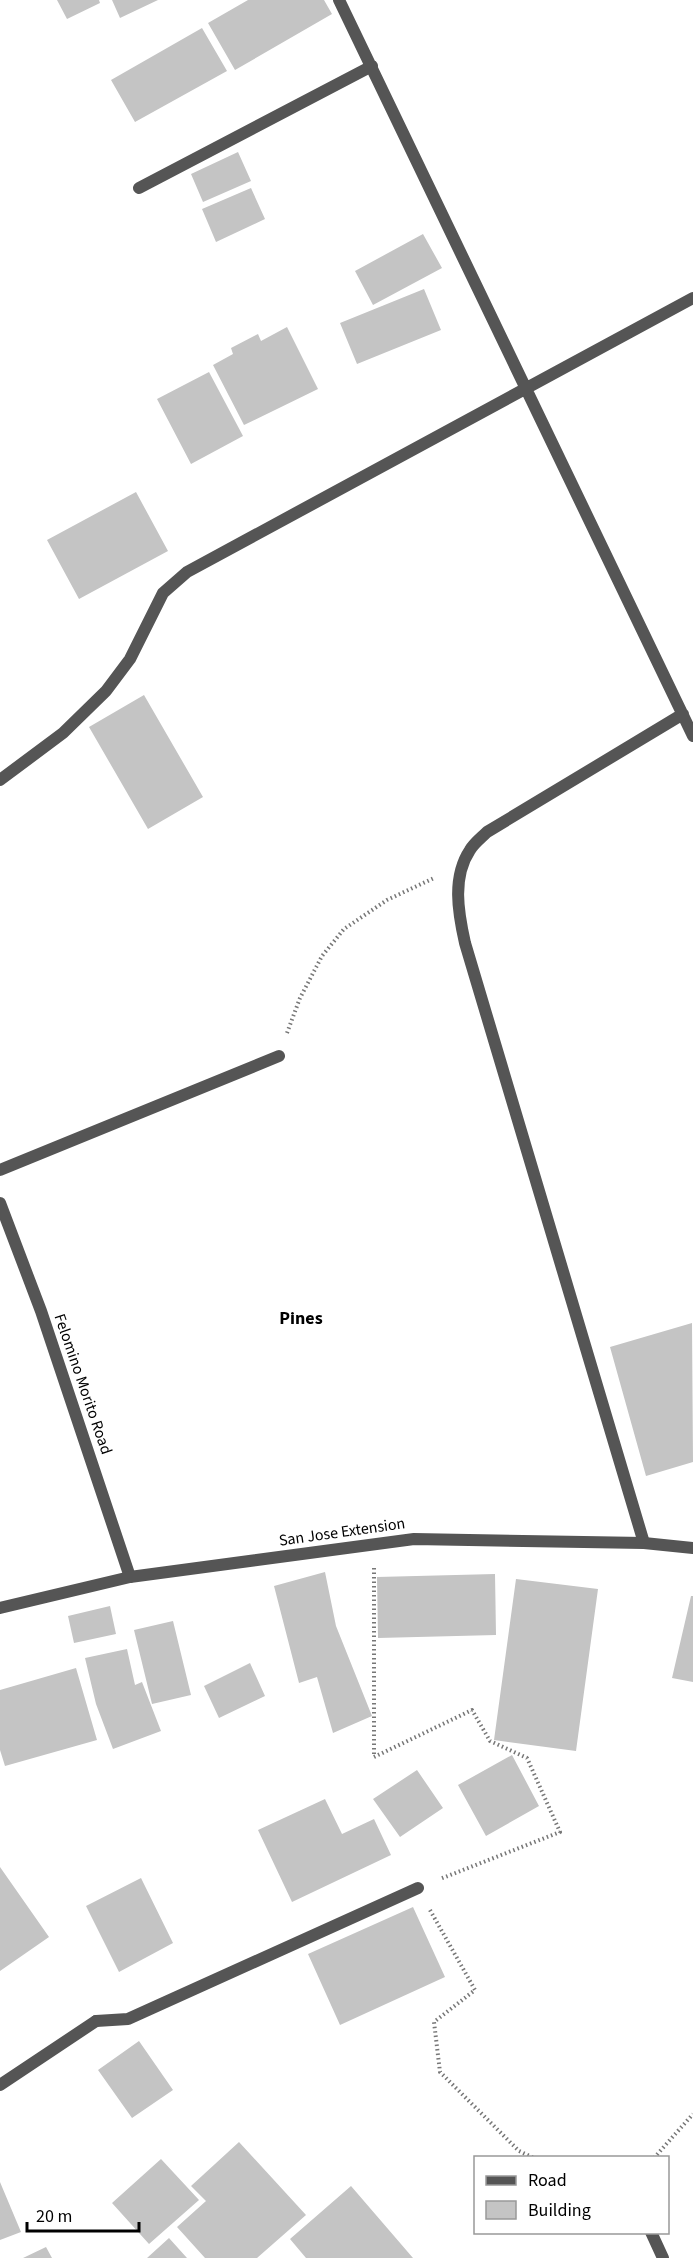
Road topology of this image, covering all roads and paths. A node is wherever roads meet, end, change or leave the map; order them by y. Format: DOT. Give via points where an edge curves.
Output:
graph roads {
  1 [pos="339,0"];
  2 [pos="372,66"];
  3 [pos="139,188"];
  4 [pos="693,298"];
  5 [pos="526,387"];
  6 [pos="683,714"];
  7 [pos="693,736"];
  8 [pos="0,780"];
  9 [pos="460,870"];
  10 [pos="279,1056"];
  11 [pos="0,1170"];
  12 [pos="0,1203"];
  13 [pos="644,1543"];
  14 [pos="374,1544"];
  15 [pos="693,1548"];
  16 [pos="130,1577"];
  17 [pos="0,1608"];
  18 [pos="418,1888"];
  19 [pos="0,2085"];
  20 [pos="693,2114"];
  21 [pos="532,2156"];
  22 [pos="655,2156"];
  23 [pos="652,2234"];
  24 [pos="663,2258"];
  1 -- 2 [label="street"];
  2 -- 3 [label="street"];
  2 -- 5 [label="street"];
  4 -- 5 [label="street"];
  5 -- 6 [label="street"];
  5 -- 8 [label="street" via="187,572 163,593 130,659 106,691 63,733"];
  6 -- 7 [label="street"];
  6 -- 9 [label="street" via="487,832 471,849"];
  9 -- 10 [label="path" via="387,900 344,929 322,956 300,998"];
  9 -- 13 [label="street" via="459,902 465,943"];
  10 -- 11 [label="street"];
  12 -- 16 [label="street, Felomino Morito Road" via="41,1311"];
  13 -- 14 [label="street, San Jose Extension" via="414,1539"];
  13 -- 15 [label="street, San Jose Extension"];
  14 -- 16 [label="street, San Jose Extension"];
  14 -- 18 [label="path" via="374,1757 472,1710 490,1741 526,1758 560,1832"];
  16 -- 17 [label="street, San Jose Extension"];
  18 -- 19 [label="street" via="128,2019 96,2021"];
  18 -- 21 [label="path" via="475,1990 434,2022 440,2072 519,2151"];
  20 -- 22 [label="path"];
  23 -- 24 [label="street"];
}
